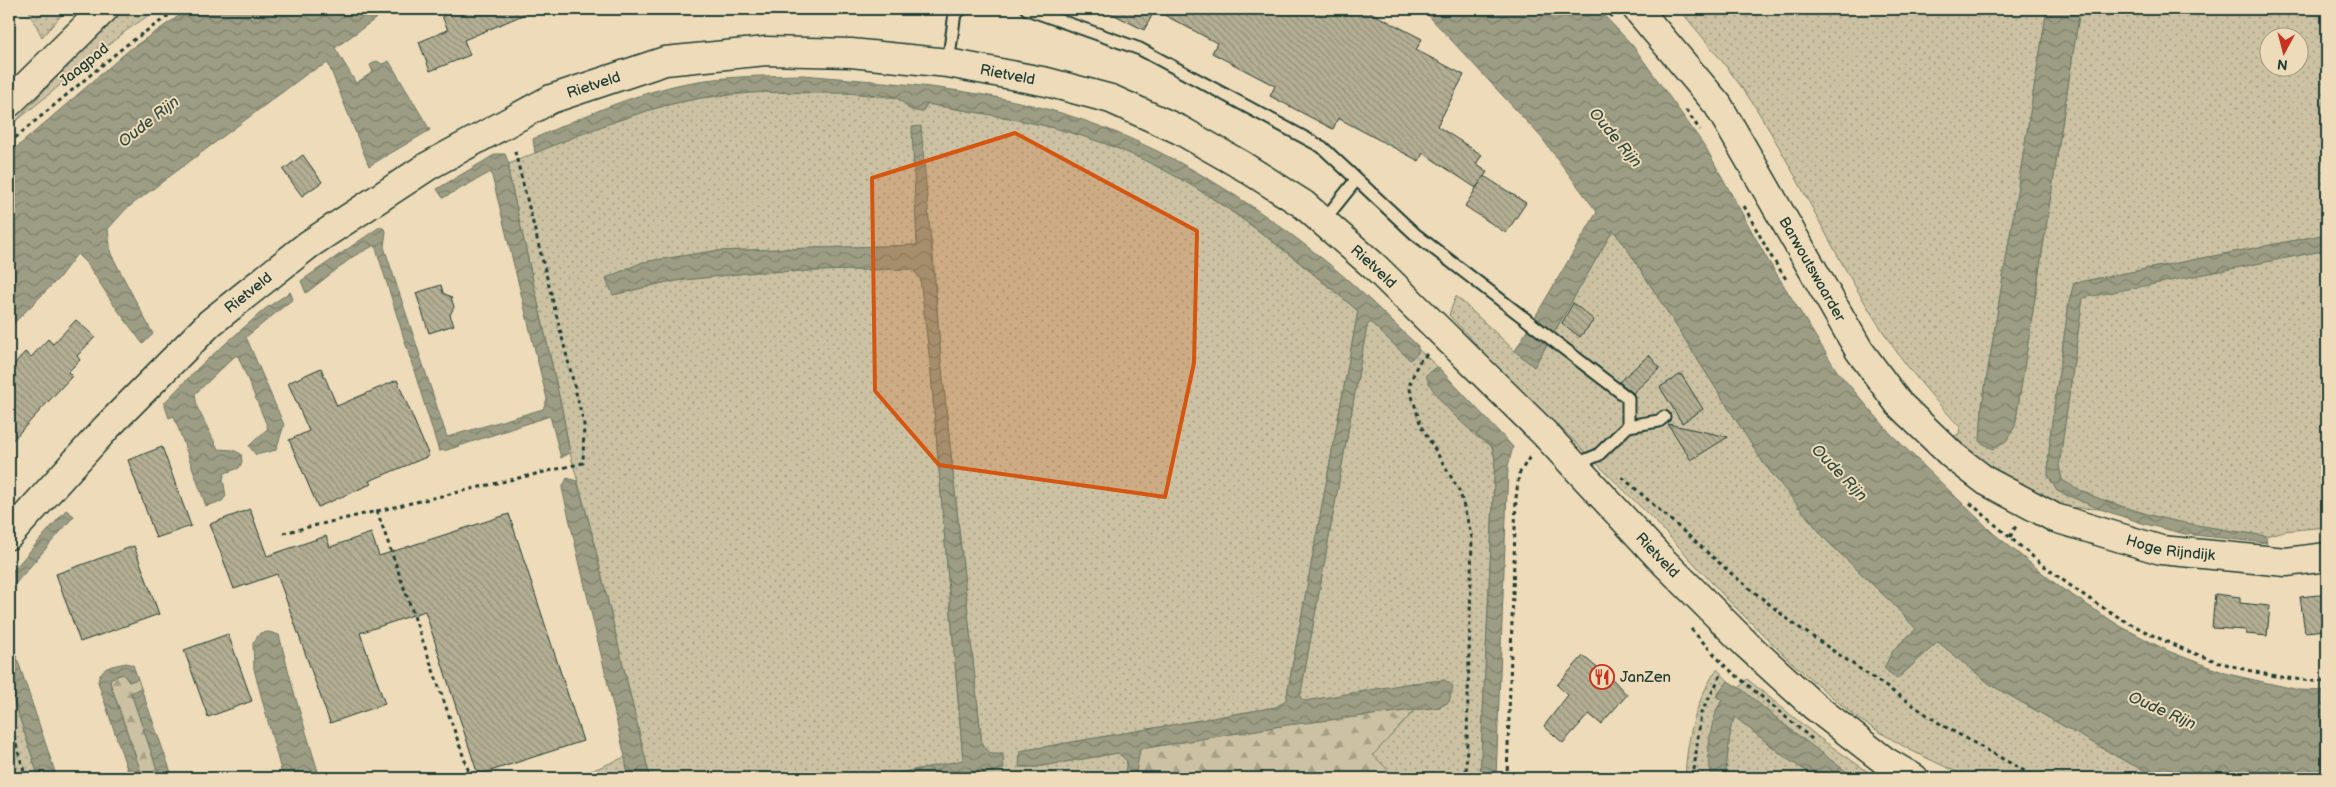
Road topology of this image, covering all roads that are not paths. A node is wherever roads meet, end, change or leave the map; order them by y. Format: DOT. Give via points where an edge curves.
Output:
graph roads {
  1 [pos="104,9"];
  2 [pos="962,9"];
  3 [pos="1027,9"];
  4 [pos="1637,9"];
  5 [pos="948,63"];
  6 [pos="9,103"];
  7 [pos="1356,180"];
  8 [pos="1324,220"];
  9 [pos="1664,416"];
  10 [pos="1628,426"];
  11 [pos="1586,460"];
  12 [pos="2020,501"];
  13 [pos="15,544"];
  14 [pos="2327,557"];
  15 [pos="1914,778"];
  1 -- 6 [label="main road"];
  2 -- 5 [label="lane" via="955,13"];
  3 -- 7 [label="lane" via="1140,49 1322,148"];
  4 -- 12 [label="main road, Barwoutswaarder" via="1718,105 1859,350 1899,404 1952,455"];
  5 -- 8 [label="main road, Rietveld" via="1047,82 1111,99 1180,130 1244,166"];
  5 -- 13 [label="main road, Rietveld" via="851,53 766,51 665,61 551,99 428,166 308,245 210,323 107,427"];
  7 -- 8 [label="lane"];
  7 -- 10 [label="lane" via="1415,234 1628,398"];
  8 -- 11 [label="main road, Rietveld" via="1544,433"];
  9 -- 10 [label="lane" via="1659,421"];
  10 -- 11 [label="lane"];
  11 -- 15 [label="main road, Rietveld" via="1659,557 1747,645 1814,706 1885,761"];
  12 -- 14 [label="main road, Hoge Rijndijk" via="2055,518 2161,550 2286,562"];
}
